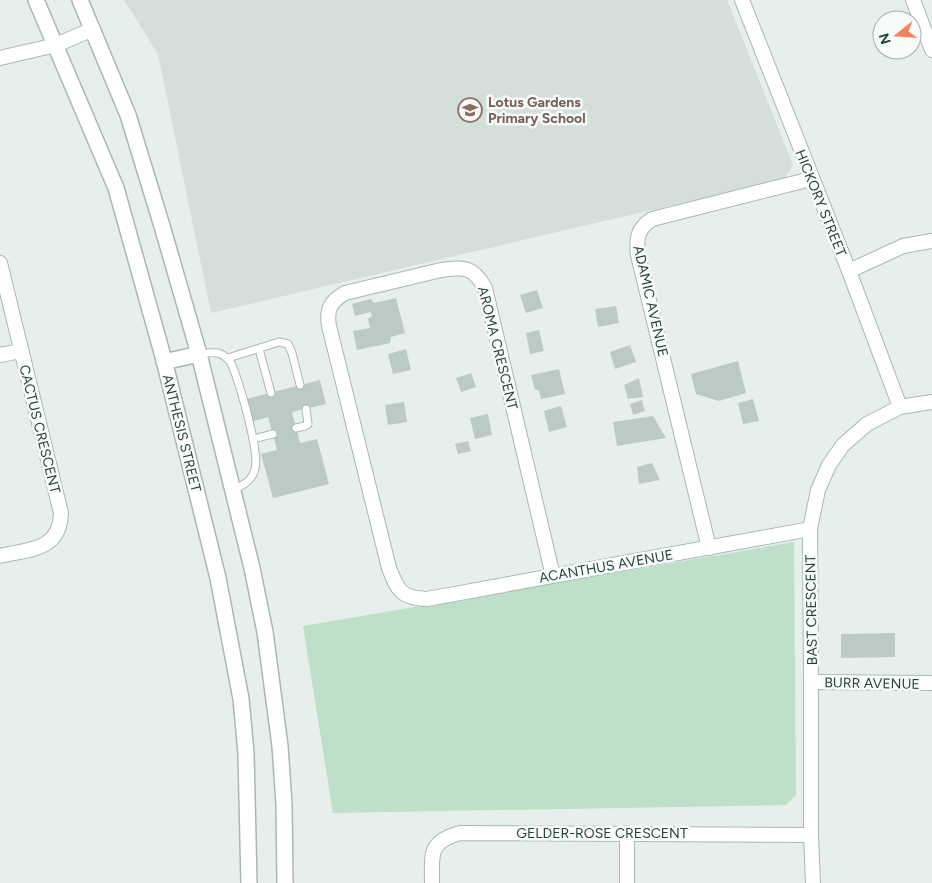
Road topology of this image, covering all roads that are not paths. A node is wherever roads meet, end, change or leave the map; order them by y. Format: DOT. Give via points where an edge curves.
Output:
graph roads {
  1 [pos="36,0"];
  2 [pos="80,0"];
  3 [pos="742,0"];
  4 [pos="912,0"];
  5 [pos="93,29"];
  6 [pos="56,45"];
  7 [pos="932,50"];
  8 [pos="0,58"];
  9 [pos="812,179"];
  10 [pos="932,241"];
  11 [pos="0,263"];
  12 [pos="849,271"];
  13 [pos="259,348"];
  14 [pos="22,351"];
  15 [pos="199,354"];
  16 [pos="0,355"];
  17 [pos="228,358"];
  18 [pos="164,362"];
  19 [pos="300,385"];
  20 [pos="271,393"];
  21 [pos="932,402"];
  22 [pos="900,407"];
  23 [pos="306,409"];
  24 [pos="296,428"];
  25 [pos="273,434"];
  26 [pos="253,439"];
  27 [pos="233,489"];
  28 [pos="810,529"];
  29 [pos="709,548"];
  30 [pos="0,556"];
  31 [pos="553,576"];
  32 [pos="403,594"];
  33 [pos="812,682"];
  34 [pos="932,683"];
  35 [pos="627,833"];
  36 [pos="810,835"];
  37 [pos="250,883"];
  38 [pos="285,883"];
  39 [pos="432,883"];
  40 [pos="627,883"];
  41 [pos="813,883"];
  1 -- 6 [label="street, ANTHESIS STREET"];
  2 -- 5 [label="street"];
  3 -- 9 [label="street, HICKORY STREET"];
  4 -- 7 [label="street"];
  5 -- 6 [label="street"];
  5 -- 15 [label="street" via="128,115"];
  6 -- 8 [label="street"];
  6 -- 18 [label="street, ANTHESIS STREET" via="116,188"];
  9 -- 12 [label="street, HICKORY STREET"];
  9 -- 29 [label="street, ADAMIC AVENUE" via="652,219 638,233 638,255"];
  10 -- 12 [label="street" via="904,246"];
  11 -- 14 [label="street, CACTUS CRESCENT"];
  12 -- 22 [label="street, HICKORY STREET"];
  13 -- 17 [label="lane"];
  13 -- 19 [label="lane" via="279,342 288,344"];
  13 -- 20 [label="lane"];
  14 -- 16 [label="street"];
  14 -- 30 [label="street, CACTUS CRESCENT" via="61,513 61,525 50,542"];
  15 -- 17 [label="lane" via="218,352"];
  15 -- 18 [label="street"];
  15 -- 27 [label="street"];
  17 -- 26 [label="lane" via="235,371"];
  18 -- 37 [label="street, ANTHESIS STREET" via="218,578 240,699 246,754"];
  21 -- 22 [label="street, BAST CRESCENT"];
  22 -- 28 [label="street, BAST CRESCENT" via="867,424 843,445 829,465 818,490"];
  23 -- 24 [label="lane" via="308,424"];
  25 -- 26 [label="lane"];
  26 -- 27 [label="lane" via="256,468 243,486"];
  27 -- 38 [label="street" via="261,612 275,701 284,804"];
  28 -- 29 [label="street, ACANTHUS AVENUE"];
  28 -- 33 [label="street, BAST CRESCENT"];
  29 -- 31 [label="street, ACANTHUS AVENUE"];
  31 -- 32 [label="street, ACANTHUS AVENUE" via="427,599 411,599"];
  31 -- 32 [label="street, AROMA CRESCENT" via="485,288 470,269 457,268 346,293 330,304 327,315 389,568"];
  33 -- 34 [label="street, BURR AVENUE"];
  33 -- 36 [label="street, BAST CRESCENT"];
  35 -- 36 [label="street, GELDER-ROSE CRESCENT"];
  35 -- 39 [label="street, GELDER-ROSE CRESCENT" via="460,833 441,840 435,848"];
  35 -- 40 [label="street"];
  36 -- 41 [label="street, BAST CRESCENT"];
}
